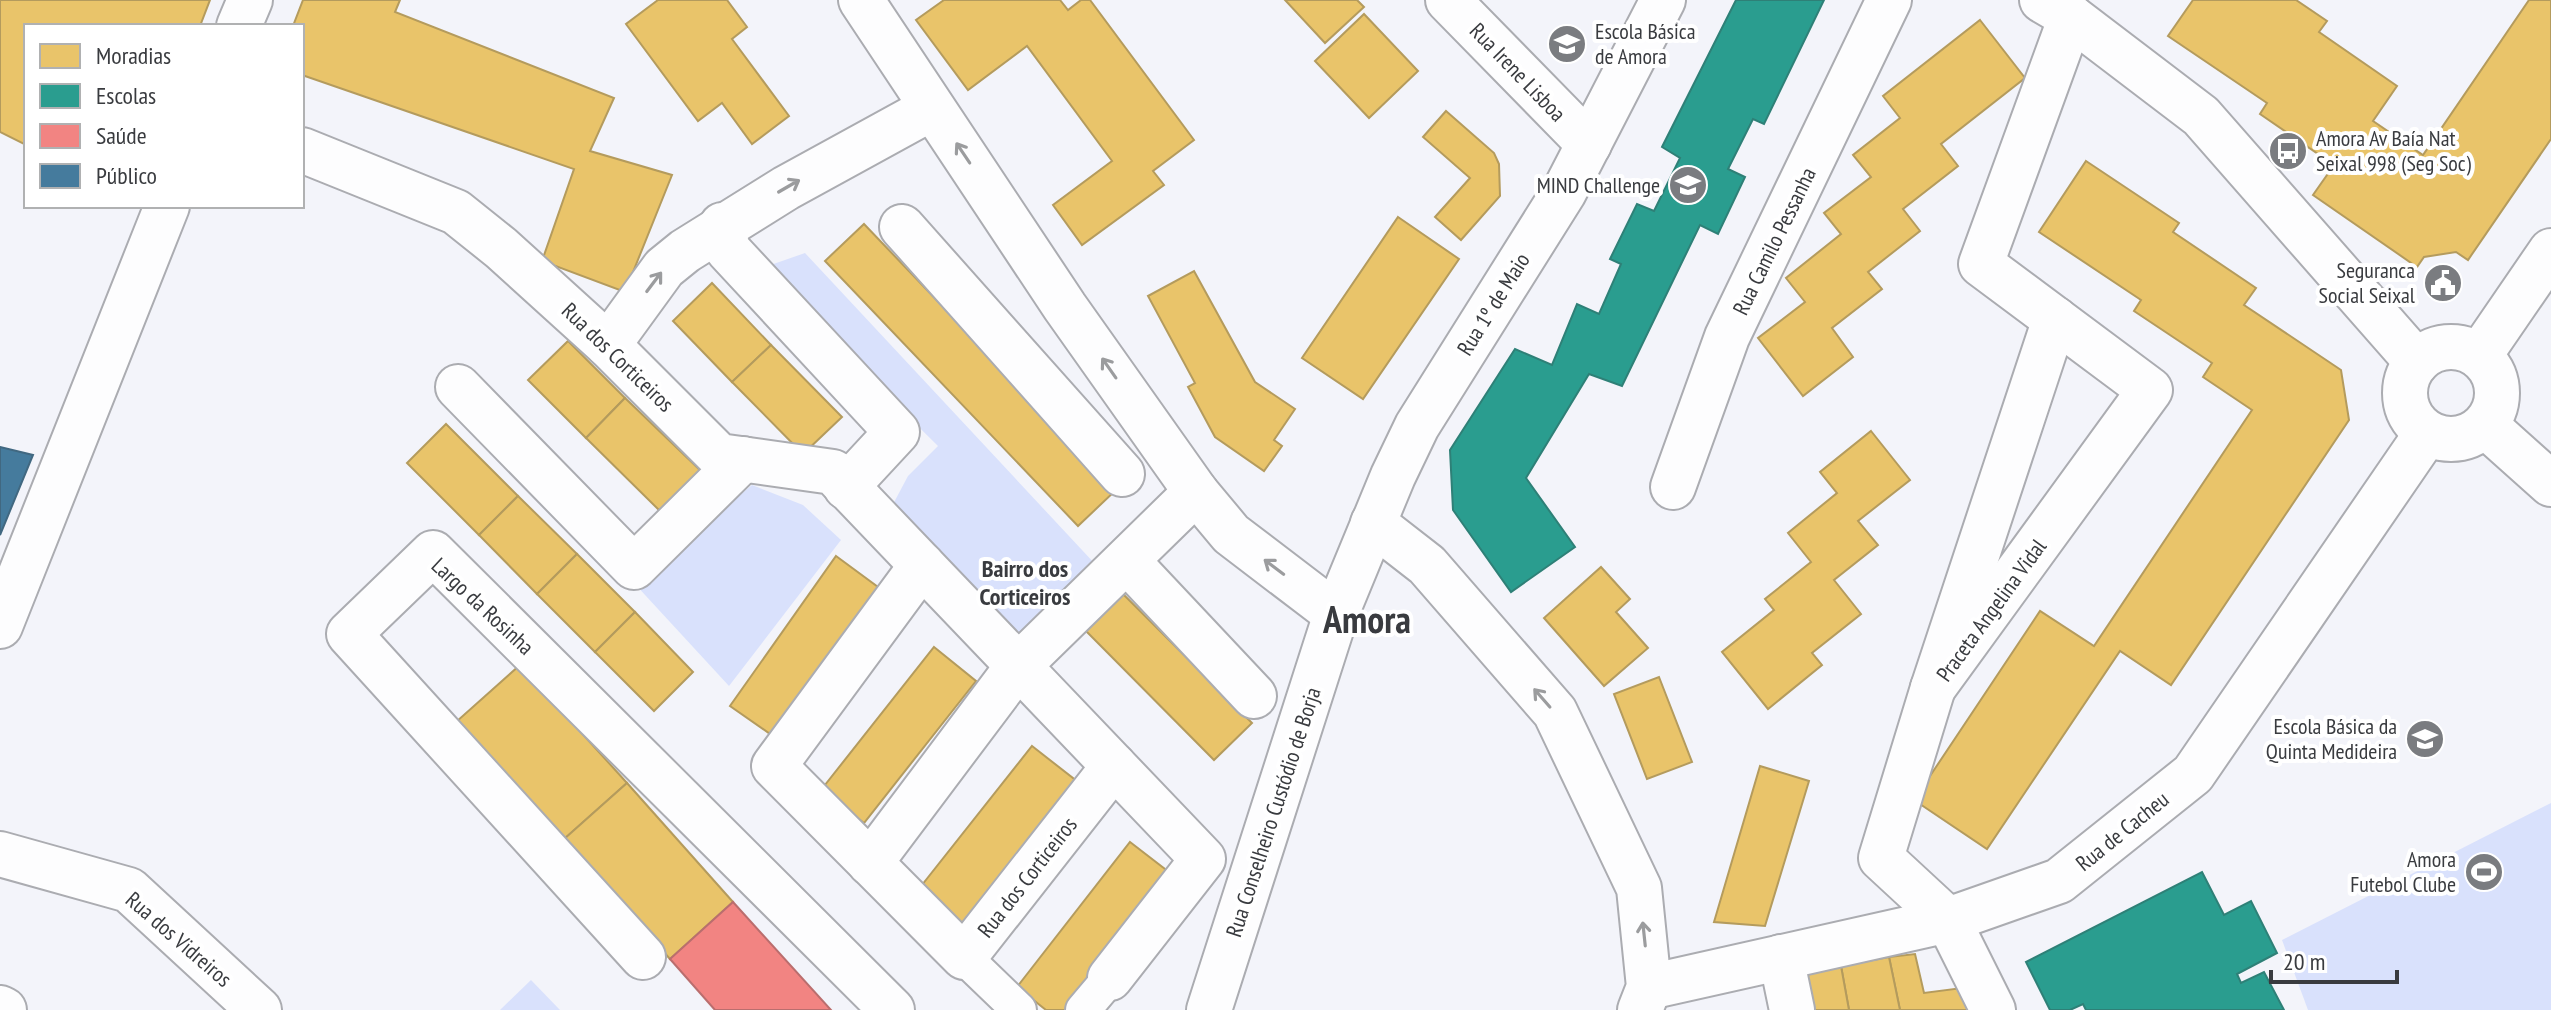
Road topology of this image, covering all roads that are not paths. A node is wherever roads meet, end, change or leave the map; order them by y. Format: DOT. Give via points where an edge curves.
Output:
graph roads {
  1 [pos="250,0"];
  2 [pos="861,0"];
  3 [pos="1448,0"];
  4 [pos="1663,0"];
  5 [pos="1889,0"];
  6 [pos="2057,9"];
  7 [pos="240,24"];
  8 [pos="932,108"];
  9 [pos="1589,144"];
  10 [pos="304,151"];
  11 [pos="166,208"];
  12 [pos="722,225"];
  13 [pos="902,227"];
  14 [pos="2551,251"];
  15 [pos="1065,307"];
  16 [pos="2055,319"];
  17 [pos="608,345"];
  18 [pos="1016,354"];
  19 [pos="2479,356"];
  20 [pos="2417,362"];
  21 [pos="458,387"];
  22 [pos="2485,425"];
  23 [pos="2427,433"];
  24 [pos="743,459"];
  25 [pos="1122,474"];
  26 [pos="2551,484"];
  27 [pos="846,487"];
  28 [pos="1673,487"];
  29 [pos="1196,492"];
  30 [pos="1373,523"];
  31 [pos="1127,561"];
  32 [pos="922,565"];
  33 [pos="1336,614"];
  34 [pos="0,626"];
  35 [pos="1018,666"];
  36 [pos="1933,688"];
  37 [pos="1254,696"];
  38 [pos="1114,766"];
  39 [pos="0,854"];
  40 [pos="870,863"];
  41 [pos="1948,920"];
  42 [pos="643,957"];
  43 [pos="964,957"];
  44 [pos="1781,957"];
  45 [pos="1096,994"];
  46 [pos="1644,998"];
  47 [pos="1212,1009"];
  48 [pos="259,1010"];
  49 [pos="892,1010"];
  50 [pos="1019,1010"];
  51 [pos="1792,1010"];
  52 [pos="1993,1010"];
  1 -- 7 [label="street"];
  2 -- 8 [label="street"];
  3 -- 9 [label="street, Rua Irene Lisboa"];
  4 -- 9 [label="street, Rua 1º de Maio"];
  5 -- 28 [label="street, Rua Camilo Pessanha" via="1727,337"];
  6 -- 16 [label="street, Praceta Angelina Vidal" via="1981,264"];
  6 -- 20 [label="street" via="2201,116"];
  12 -- 8 [label="street, one-way"];
  15 -- 8 [label="street, one-way"];
  9 -- 30 [label="street, Rua 1º de Maio" via="1417,426"];
  10 -- 17 [label="street, Rua dos Corticeiros" via="456,212"];
  11 -- 34 [label="street"];
  17 -- 12 [label="street, one-way" via="664,268"];
  12 -- 27 [label="street" via="728,250 897,432"];
  13 -- 18 [label="street"];
  14 -- 19 [label="street"];
  15 -- 18 [label="street"];
  29 -- 15 [label="street, one-way"];
  16 -- 36 [label="street, Praceta Angelina Vidal"];
  16 -- 36 [label="street, Praceta Angelina Vidal" via="2150,390"];
  17 -- 24 [label="street, Rua dos Corticeiros" via="719,456"];
  18 -- 25 [label="street"];
  19 -- 20 [label="street" via="2467,349 2440,348"];
  19 -- 22 [label="street" via="2496,381 2498,397"];
  20 -- 23 [label="street" via="2405,386 2405,400 2416,424"];
  21 -- 24 [label="street" via="634,567"];
  22 -- 23 [label="street" via="2451,439"];
  22 -- 26 [label="street"];
  23 -- 41 [label="street, Rua de Cacheu" via="2193,774 2059,881"];
  24 -- 27 [label="street, Rua dos Corticeiros" via="833,472"];
  27 -- 32 [label="street, Rua dos Corticeiros"];
  29 -- 31 [label="street"];
  33 -- 29 [label="street, one-way" via="1231,534"];
  30 -- 33 [label="street, Rua 1º de Maio"];
  46 -- 30 [label="street, one-way" via="1639,888 1555,712 1427,565"];
  31 -- 35 [label="street"];
  31 -- 37 [label="street"];
  32 -- 35 [label="street, Rua dos Corticeiros"];
  32 -- 40 [label="street, Rua dos Corticeiros" via="774,766"];
  33 -- 47 [label="street, Rua Conselheiro Custódio de Borja"];
  35 -- 38 [label="street, Rua dos Corticeiros"];
  35 -- 40 [label="street"];
  36 -- 41 [label="street" via="1881,858"];
  38 -- 43 [label="street, Rua dos Corticeiros"];
  38 -- 45 [label="street, Rua dos Corticeiros" via="1203,859"];
  39 -- 48 [label="street, Rua dos Vidreiros" via="129,890"];
  40 -- 43 [label="street, Rua dos Corticeiros"];
  41 -- 44 [label="street, Rua de Cacheu"];
  41 -- 52 [label="street"];
  42 -- 49 [label="street, Largo da Rosinha" via="349,634 433,553"];
  43 -- 50 [label="street"];
  44 -- 46 [label="street, Rua de Cacheu"];
  44 -- 51 [label="street"];
}
